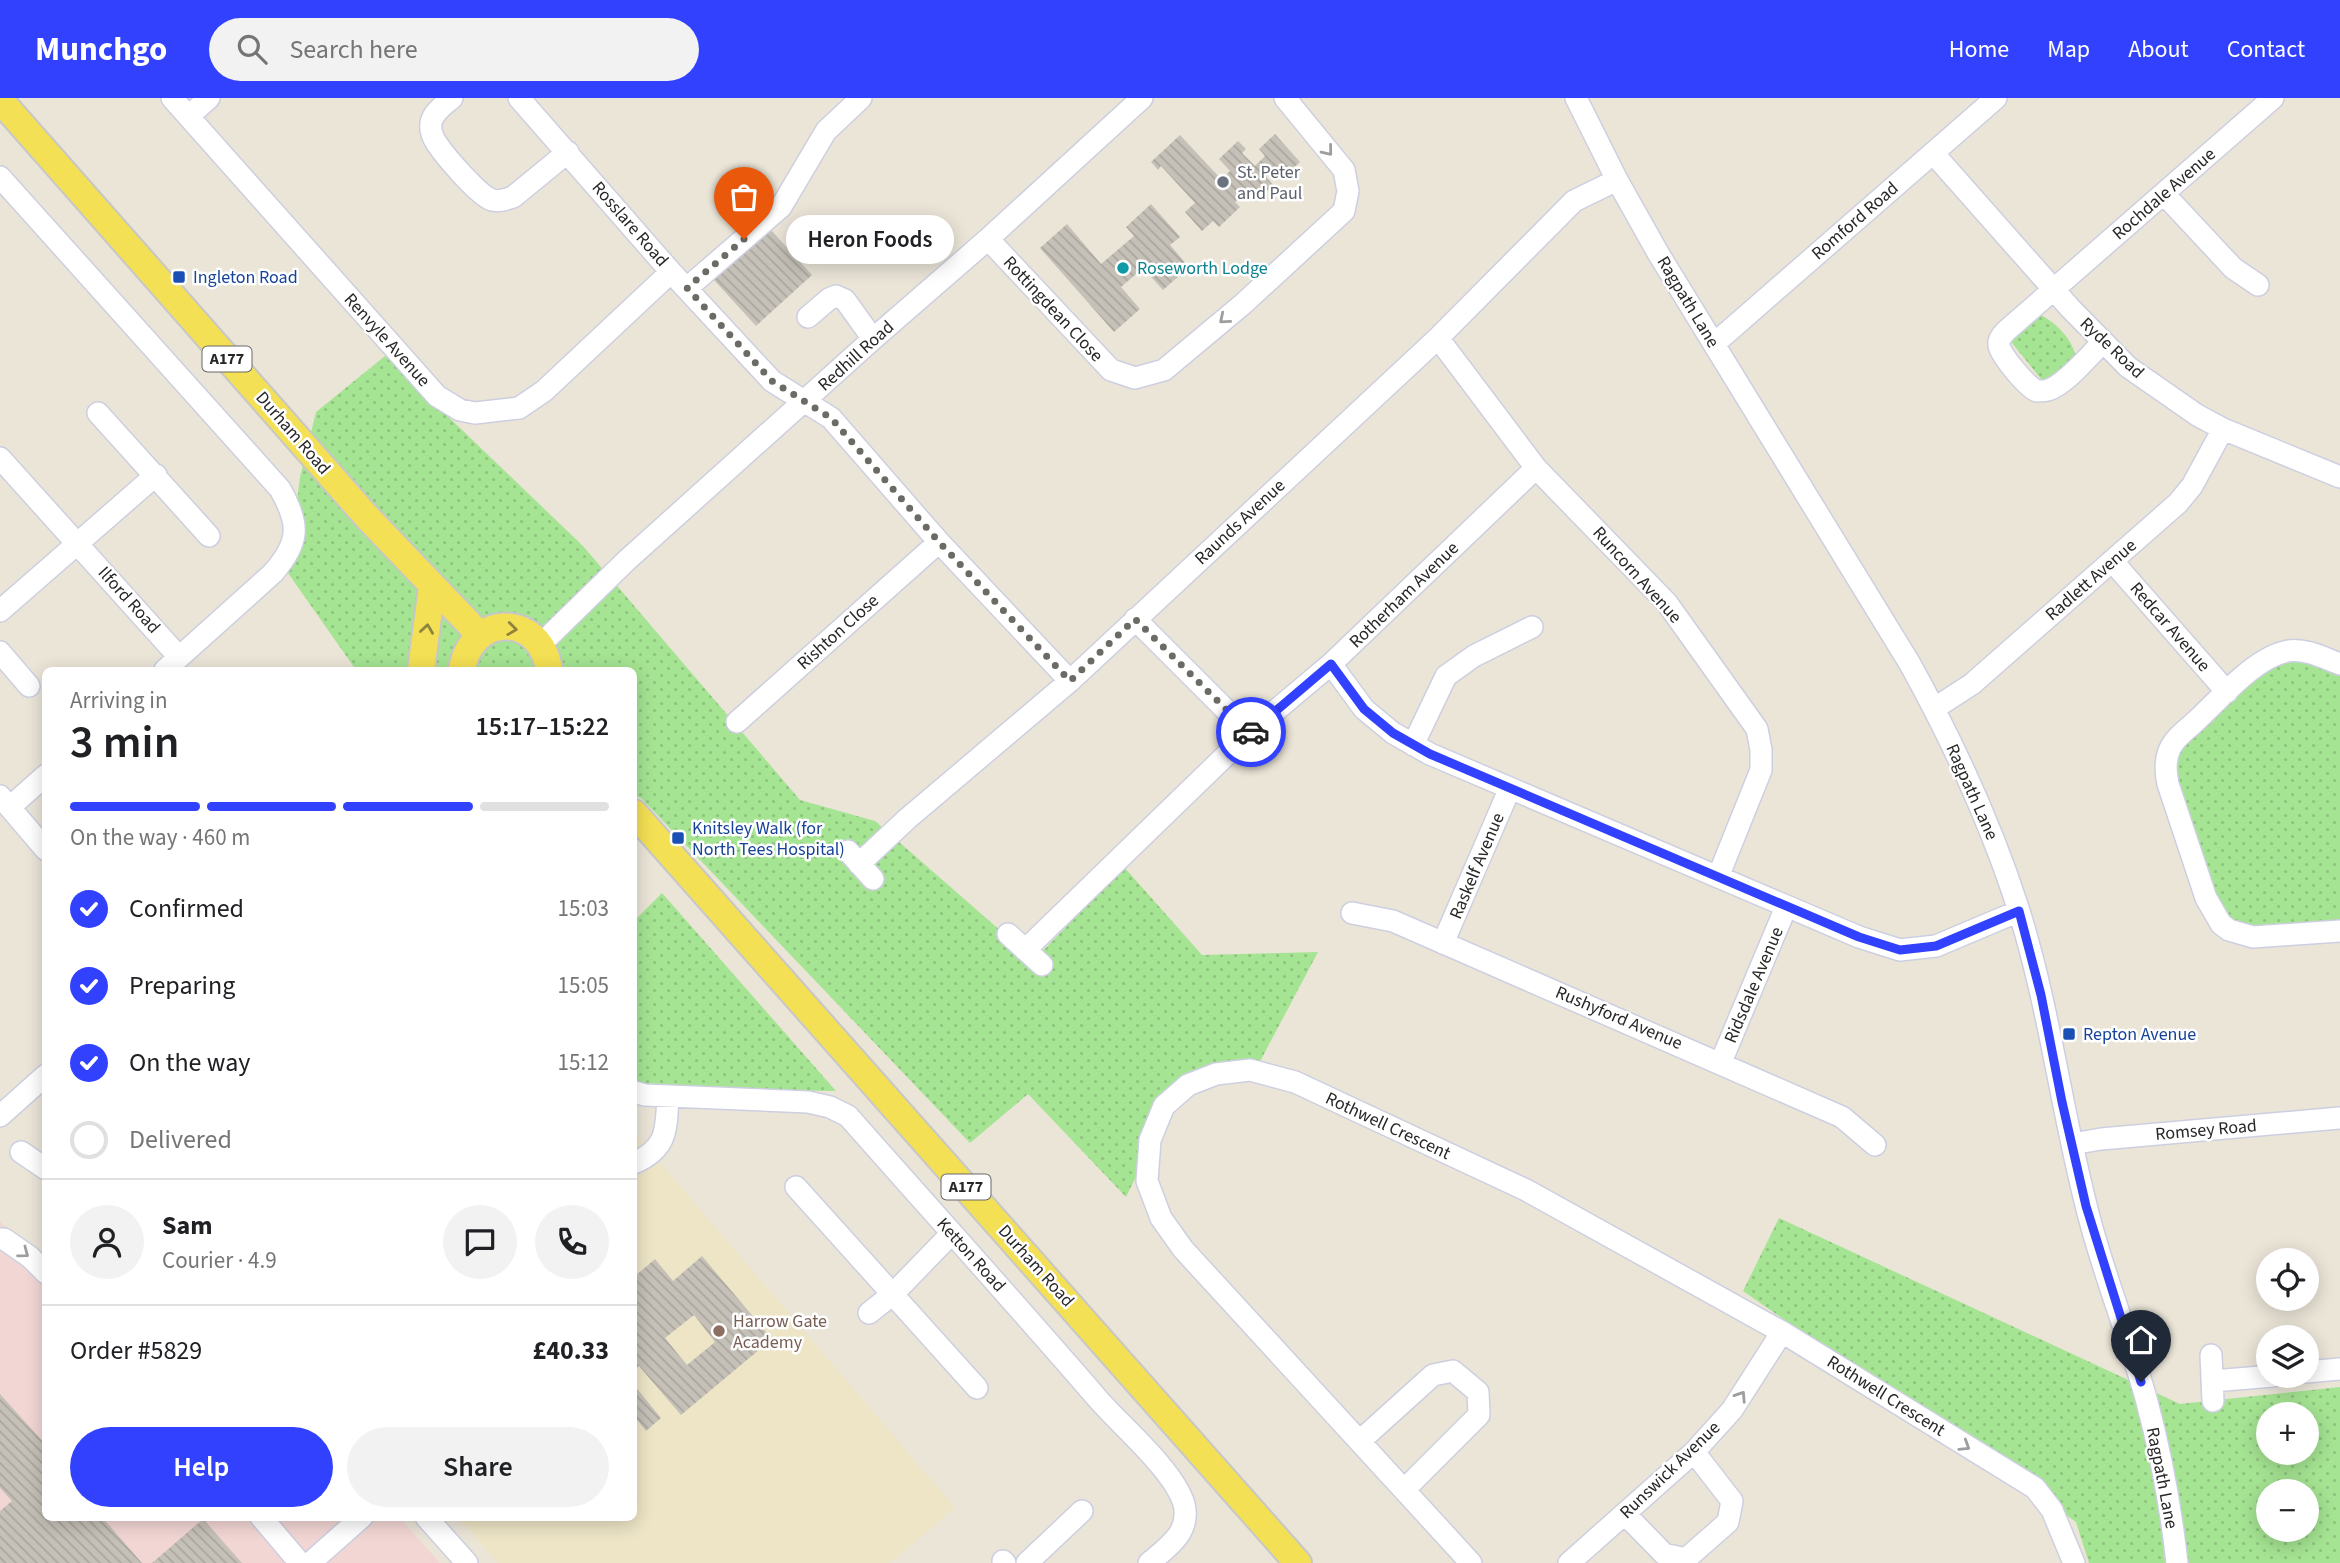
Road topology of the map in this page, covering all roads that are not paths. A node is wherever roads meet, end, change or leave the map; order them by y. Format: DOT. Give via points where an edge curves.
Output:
graph roads {
  1 [pos="172,98"];
  2 [pos="209,98"];
  3 [pos="452,98"];
  4 [pos="519,98"];
  5 [pos="861,98"];
  6 [pos="1142,98"];
  7 [pos="1285,98"];
  8 [pos="1576,98"];
  9 [pos="1996,98"];
  10 [pos="2273,98"];
  11 [pos="0,100"];
  12 [pos="189,116"];
  13 [pos="568,152"];
  14 [pos="1933,153"];
  15 [pos="0,177"];
  16 [pos="1617,180"];
  17 [pos="2164,194"];
  18 [pos="988,239"];
  19 [pos="671,272"];
  20 [pos="2258,285"];
  21 [pos="687,288"];
  22 [pos="2054,290"];
  23 [pos="808,317"];
  24 [pos="1438,338"];
  25 [pos="873,339"];
  26 [pos="2102,343"];
  27 [pos="1714,344"];
  28 [pos="805,402"];
  29 [pos="99,413"];
  30 [pos="2223,429"];
  31 [pos="0,458"];
  32 [pos="1536,468"];
  33 [pos="156,474"];
  34 [pos="2340,477"];
  35 [pos="209,536"];
  36 [pos="939,542"];
  37 [pos="78,544"];
  38 [pos="2113,562"];
  39 [pos="432,587"];
  40 [pos="0,611"];
  41 [pos="1135,619"];
  42 [pos="1532,627"];
  43 [pos="480,635"];
  44 [pos="541,644"];
  45 [pos="0,652"];
  46 [pos="172,664"];
  47 [pos="1331,664"];
  48 [pos="2340,664"];
  49 [pos="421,667"];
  50 [pos="463,667"];
  51 [pos="549,667"];
  52 [pos="1070,681"];
  53 [pos="29,687"];
  54 [pos="2227,692"];
  55 [pos="1934,708"];
  56 [pos="738,721"];
  57 [pos="1250,733"];
  58 [pos="1413,744"];
  59 [pos="42,778"];
  60 [pos="1510,789"];
  61 [pos="5,802"];
  62 [pos="637,816"];
  63 [pos="42,845"];
  64 [pos="860,865"];
  65 [pos="1718,877"];
  66 [pos="1786,907"];
  67 [pos="2019,911"];
  68 [pos="1352,913"];
  69 [pos="2340,931"];
  70 [pos="1008,933"];
  71 [pos="1443,943"];
  72 [pos="1025,950"];
  73 [pos="1042,965"];
  74 [pos="1721,1062"];
  75 [pos="42,1079"];
  76 [pos="637,1092"];
  77 [pos="668,1096"];
  78 [pos="0,1116"];
  79 [pos="2340,1118"];
  80 [pos="2072,1144"];
  81 [pos="1875,1146"];
  82 [pos="21,1152"];
  83 [pos="637,1162"];
  84 [pos="42,1166"];
  85 [pos="796,1187"];
  86 [pos="952,1233"];
  87 [pos="0,1239"];
  88 [pos="42,1269"];
  89 [pos="893,1294"];
  90 [pos="869,1313"];
  91 [pos="1782,1332"];
  92 [pos="2211,1355"];
  93 [pos="2340,1369"];
  94 [pos="2319,1371"];
  95 [pos="2256,1380"];
  96 [pos="977,1388"];
  97 [pos="1361,1440"];
  98 [pos="1694,1452"];
  99 [pos="1405,1489"];
  100 [pos="1082,1511"];
  101 [pos="1625,1514"];
  102 [pos="264,1521"];
  103 [pos="357,1521"];
  104 [pos="430,1521"];
  105 [pos="300,1563"];
  106 [pos="310,1563"];
  107 [pos="467,1563"];
  108 [pos="1027,1563"];
  109 [pos="1149,1563"];
  110 [pos="1298,1563"];
  111 [pos="1471,1563"];
  112 [pos="1569,1563"];
  113 [pos="2074,1563"];
  114 [pos="2177,1563"];
  1 -- 12 [label="street, Renvyle Avenue"];
  2 -- 12 [label="street"];
  3 -- 13 [label="street" via="431,120 432,133 437,144 492,200 513,197"];
  4 -- 13 [label="street, Rosslare Road"];
  5 -- 21 [label="street" via="826,131 781,207"];
  6 -- 18 [label="street, Redhill Road"];
  7 -- 18 [label="street, Rottingdean Close, one-way" via="1344,170 1348,191 1344,211 1164,370 1135,378 1111,370"];
  8 -- 16 [label="street, Ragpath Lane"];
  9 -- 14 [label="street, Romford Road"];
  10 -- 17 [label="street, Rochdale Avenue"];
  11 -- 39 [label="main road, Durham Road / A177"];
  12 -- 19 [label="street, Renvyle Avenue" via="436,396 460,410 475,413 519,408"];
  13 -- 19 [label="street, Rosslare Road"];
  14 -- 22 [label="street, Ryde Road"];
  14 -- 27 [label="street, Romford Road"];
  15 -- 46 [label="street" via="280,489 292,511 295,532 288,556"];
  16 -- 24 [label="street, Raunds Avenue" via="1574,201"];
  16 -- 27 [label="street, Ragpath Lane"];
  17 -- 20 [label="street" via="2232,268"];
  17 -- 22 [label="street, Rochdale Avenue"];
  18 -- 25 [label="street, Redhill Road"];
  19 -- 21 [label="street, Rosslare Road"];
  21 -- 28 [label="street, Rosslare Road" via="772,381"];
  22 -- 26 [label="street, Ryde Road"];
  22 -- 26 [label="street, Rochdale Avenue" via="2000,338 1998,345 2028,386 2038,391 2058,385"];
  23 -- 25 [label="street" via="836,296 845,300"];
  24 -- 32 [label="street, Runcorn Avenue"];
  24 -- 41 [label="street, Raunds Avenue"];
  25 -- 28 [label="street, Redhill Road"];
  26 -- 30 [label="street, Ryde Road" via="2160,391"];
  27 -- 55 [label="street, Ragpath Lane"];
  28 -- 36 [label="street, Rosslare Road" via="831,418"];
  28 -- 44 [label="street, Redhill Road" via="626,561"];
  29 -- 33 [label="street"];
  30 -- 34 [label="street, Ryde Road"];
  30 -- 38 [label="street, Radlett Avenue" via="2178,503"];
  31 -- 37 [label="street, Ilford Road"];
  32 -- 47 [label="street, Rotherham Avenue"];
  32 -- 65 [label="street, Runcorn Avenue" via="1667,603 1756,729 1761,770"];
  33 -- 35 [label="street"];
  33 -- 37 [label="street"];
  36 -- 52 [label="street, Rosslare Road"];
  36 -- 56 [label="street, Rishton Close"];
  37 -- 40 [label="street"];
  37 -- 46 [label="street, Ilford Road"];
  38 -- 54 [label="street, Redcar Avenue"];
  38 -- 55 [label="street, Radlett Avenue" via="1972,684"];
  39 -- 43 [label="main road, Durham Road / A177"];
  49 -- 39 [label="main road, one-way"];
  41 -- 52 [label="street, Raunds Avenue"];
  41 -- 57 [label="street"];
  42 -- 58 [label="street" via="1446,676"];
  43 -- 44 [label="main road, one-way" via="507,626 524,630"];
  43 -- 50 [label="main road" via="465,655"];
  44 -- 51 [label="main road"];
  45 -- 53 [label="street"];
  47 -- 57 [label="street, Rotherham Avenue"];
  47 -- 58 [label="street" via="1364,709"];
  48 -- 54 [label="street" via="2305,652 2277,654"];
  52 -- 64 [label="street, Raunds Avenue" via="907,819"];
  54 -- 69 [label="street" via="2174,742 2165,771 2210,909 2229,930 2253,937"];
  55 -- 67 [label="street, Ragpath Lane"];
  57 -- 72 [label="street, Rotherham Avenue"];
  58 -- 60 [label="street"];
  59 -- 61 [label="street"];
  60 -- 65 [label="street"];
  60 -- 71 [label="street, Raskelf Avenue"];
  61 -- 63 [label="street"];
  62 -- 110 [label="main road, Durham Road / A177"];
  65 -- 66 [label="street"];
  66 -- 67 [label="street" via="1900,950 1936,946"];
  66 -- 74 [label="street, Ridsdale Avenue"];
  67 -- 80 [label="street, Ragpath Lane"];
  68 -- 71 [label="street, Rushyford Avenue" via="1393,921"];
  70 -- 72 [label="street"];
  71 -- 74 [label="street, Rushyford Avenue"];
  72 -- 73 [label="street"];
  74 -- 81 [label="street, Rushyford Avenue" via="1842,1117"];
  75 -- 78 [label="street"];
  76 -- 77 [label="street, Ketton Road"];
  77 -- 83 [label="street" via="666,1131 653,1154"];
  77 -- 86 [label="street, Ketton Road" via="830,1107 848,1116"];
  79 -- 80 [label="street, Romsey Road"];
  80 -- 114 [label="street, Ragpath Lane" via="2093,1231 2148,1403"];
  82 -- 84 [label="street"];
  85 -- 89 [label="street"];
  86 -- 89 [label="street"];
  86 -- 109 [label="street, Ketton Road" via="1174,1481 1186,1523 1178,1538"];
  87 -- 88 [label="street, one-way"];
  89 -- 90 [label="street"];
  89 -- 96 [label="street"];
  91 -- 97 [label="street, Rothwell Crescent" via="1526,1190 1295,1082 1250,1070 1216,1074 1188,1085 1164,1106 1150,1140 1147,1181 1161,1218 1183,1249"];
  98 -- 91 [label="street, Runswick Avenue, one-way" via="1732,1410"];
  91 -- 113 [label="street, Rothwell Crescent, one-way" via="2035,1488 2052,1510"];
  92 -- 95 [label="street" via="2213,1391"];
  93 -- 94 [label="street"];
  97 -- 99 [label="street, Rothwell Crescent"];
  97 -- 99 [label="street" via="1433,1375 1453,1371 1479,1392 1479,1415"];
  98 -- 101 [label="street, Runswick Avenue"];
  98 -- 101 [label="street" via="1732,1501 1728,1522 1686,1559 1664,1554"];
  99 -- 111 [label="street, Rothwell Crescent"];
  100 -- 108 [label="street"];
  101 -- 112 [label="street, Runswick Avenue"];
  102 -- 105 [label="street"];
  103 -- 106 [label="street"];
  104 -- 107 [label="street"];
}
